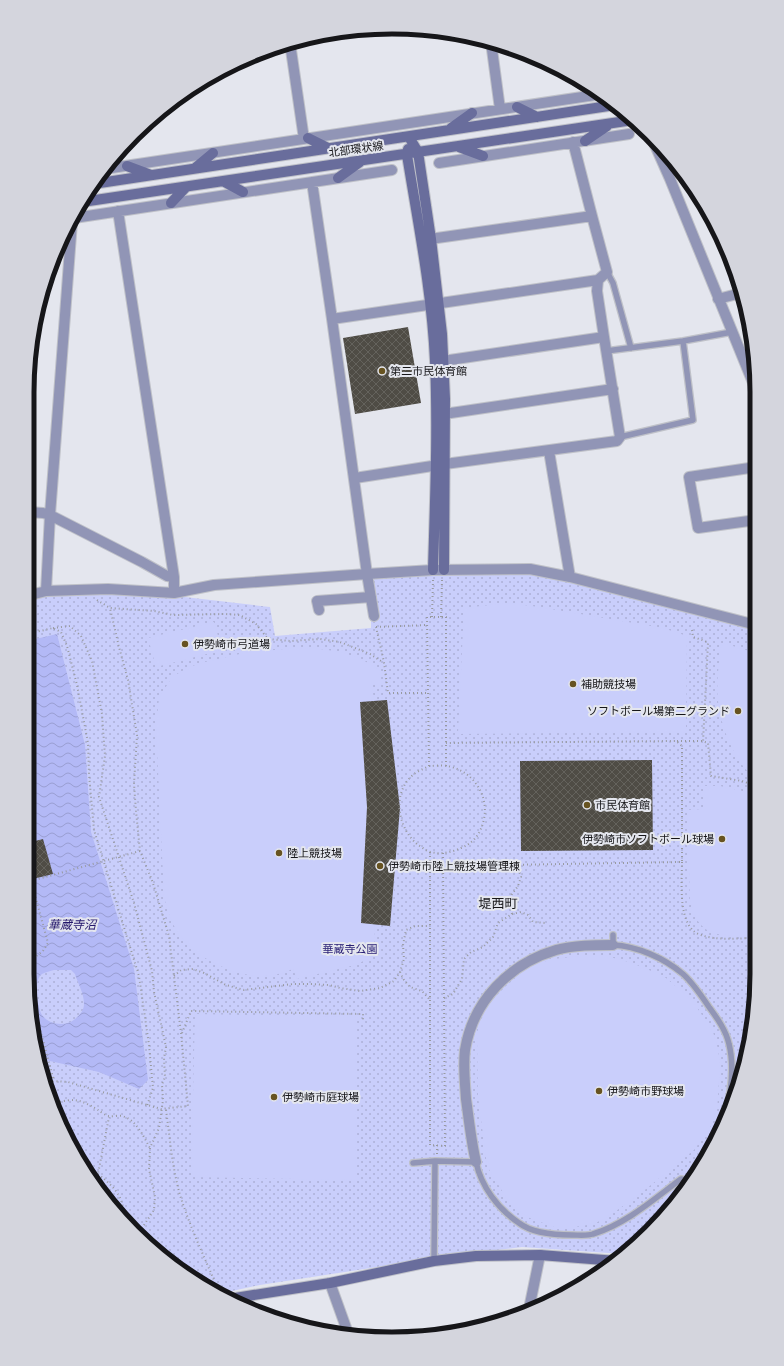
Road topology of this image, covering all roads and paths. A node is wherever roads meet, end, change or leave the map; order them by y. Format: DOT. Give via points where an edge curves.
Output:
graph roads {
  1 [pos="492,48"];
  2 [pos="291,49"];
  3 [pos="593,95"];
  4 [pos="516,106"];
  5 [pos="607,106"];
  6 [pos="500,109"];
  7 [pos="472,113"];
  8 [pos="537,117"];
  9 [pos="626,121"];
  10 [pos="611,124"];
  11 [pos="450,130"];
  12 [pos="629,134"];
  13 [pos="409,137"];
  14 [pos="306,138"];
  15 [pos="585,141"];
  16 [pos="573,142"];
  17 [pos="457,146"];
  18 [pos="328,148"];
  19 [pos="418,152"];
  20 [pos="213,153"];
  21 [pos="659,154"];
  22 [pos="407,155"];
  23 [pos="483,156"];
  24 [pos="361,160"];
  25 [pos="439,163"];
  26 [pos="115,166"];
  27 [pos="127,166"];
  28 [pos="195,168"];
  29 [pos="392,170"];
  30 [pos="151,175"];
  31 [pos="338,178"];
  32 [pos="223,181"];
  33 [pos="312,182"];
  34 [pos="102,183"];
  35 [pos="186,187"];
  36 [pos="243,192"];
  37 [pos="89,201"];
  38 [pos="171,203"];
  39 [pos="118,211"];
  40 [pos="592,216"];
  41 [pos="80,217"];
  42 [pos="71,234"];
  43 [pos="431,238"];
  44 [pos="420,240"];
  45 [pos="608,272"];
  46 [pos="598,280"];
  47 [pos="736,294"];
  48 [pos="718,299"];
  49 [pos="434,304"];
  50 [pos="332,318"];
  51 [pos="732,332"];
  52 [pos="604,338"];
  53 [pos="682,341"];
  54 [pos="631,348"];
  55 [pos="606,351"];
  56 [pos="443,361"];
  57 [pos="749,374"];
  58 [pos="613,389"];
  59 [pos="444,414"];
  60 [pos="620,437"];
  61 [pos="549,450"];
  62 [pos="440,464"];
  63 [pos="750,468"];
  64 [pos="355,478"];
  65 [pos="34,512"];
  66 [pos="50,515"];
  67 [pos="750,521"];
  68 [pos="433,572"];
  69 [pos="443,572"];
  70 [pos="367,574"];
  71 [pos="174,577"];
  72 [pos="570,577"];
  73 [pos="46,591"];
  74 [pos="174,593"];
  75 [pos="34,594"];
  76 [pos="371,597"];
  77 [pos="92,599"];
  78 [pos="110,608"];
  79 [pos="319,610"];
  80 [pos="374,616"];
  81 [pos="432,617"];
  82 [pos="441,617"];
  83 [pos="750,623"];
  84 [pos="427,625"];
  85 [pos="376,627"];
  86 [pos="53,628"];
  87 [pos="692,630"];
  88 [pos="34,632"];
  89 [pos="384,663"];
  90 [pos="428,693"];
  91 [pos="676,741"];
  92 [pos="703,742"];
  93 [pos="446,743"];
  94 [pos="429,766"];
  95 [pos="446,766"];
  96 [pos="750,784"];
  97 [pos="140,851"];
  98 [pos="430,852"];
  99 [pos="443,853"];
  100 [pos="118,857"];
  101 [pos="104,860"];
  102 [pos="682,862"];
  103 [pos="517,865"];
  104 [pos="443,866"];
  105 [pos="34,880"];
  106 [pos="34,892"];
  107 [pos="512,914"];
  108 [pos="546,923"];
  109 [pos="430,926"];
  110 [pos="750,938"];
  111 [pos="613,940"];
  112 [pos="34,957"];
  113 [pos="400,972"];
  114 [pos="174,976"];
  115 [pos="444,999"];
  116 [pos="430,1000"];
  117 [pos="37,1017"];
  118 [pos="363,1021"];
  119 [pos="181,1033"];
  120 [pos="54,1081"];
  121 [pos="51,1082"];
  122 [pos="731,1090"];
  123 [pos="58,1103"];
  124 [pos="147,1106"];
  125 [pos="162,1109"];
  126 [pos="166,1109"];
  127 [pos="109,1116"];
  128 [pos="150,1148"];
  129 [pos="435,1161"];
  130 [pos="476,1162"];
  131 [pos="413,1163"];
  132 [pos="98,1174"];
  133 [pos="685,1180"];
  134 [pos="123,1211"];
  135 [pos="141,1229"];
  136 [pos="540,1255"];
  137 [pos="607,1260"];
  138 [pos="434,1261"];
  139 [pos="330,1284"];
  140 [pos="214,1285"];
  141 [pos="239,1297"];
  142 [pos="530,1305"];
  143 [pos="347,1329"];
  1 -- 6 [label="street"];
  2 -- 14 [label="street"];
  3 -- 4 [label="street"];
  4 -- 6 [label="street"];
  4 -- 8 [label="street"];
  5 -- 8 [label="street, 北部環状線"];
  6 -- 7 [label="street"];
  7 -- 11 [label="street"];
  7 -- 14 [label="street"];
  8 -- 11 [label="street, 北部環状線"];
  9 -- 10 [label="street, 北部環状線"];
  10 -- 15 [label="street"];
  10 -- 17 [label="street, 北部環状線"];
  11 -- 13 [label="street, 北部環状線"];
  12 -- 15 [label="street"];
  13 -- 18 [label="street, 北部環状線"];
  13 -- 19 [label="street"];
  13 -- 22 [label="street"];
  14 -- 18 [label="street"];
  14 -- 20 [label="street"];
  15 -- 16 [label="street"];
  16 -- 23 [label="street"];
  16 -- 40 [label="street"];
  17 -- 19 [label="street, 北部環状線"];
  17 -- 23 [label="street"];
  18 -- 28 [label="street, 北部環状線"];
  19 -- 22 [label="street, 北部環状線"];
  19 -- 43 [label="street"];
  20 -- 27 [label="street"];
  20 -- 28 [label="street"];
  21 -- 48 [label="street"];
  22 -- 24 [label="street, 北部環状線"];
  22 -- 44 [label="street"];
  23 -- 25 [label="street"];
  24 -- 31 [label="street"];
  24 -- 32 [label="street, 北部環状線"];
  26 -- 27 [label="street"];
  27 -- 30 [label="street"];
  28 -- 30 [label="street, 北部環状線"];
  29 -- 31 [label="street"];
  30 -- 34 [label="street, 北部環状線"];
  31 -- 33 [label="street"];
  32 -- 35 [label="street, 北部環状線"];
  32 -- 36 [label="street"];
  33 -- 36 [label="street"];
  33 -- 50 [label="street"];
  35 -- 37 [label="street, 北部環状線"];
  35 -- 38 [label="street"];
  36 -- 38 [label="street"];
  38 -- 39 [label="street"];
  39 -- 41 [label="street"];
  39 -- 71 [label="street"];
  40 -- 43 [label="street"];
  40 -- 45 [label="street"];
  42 -- 66 [label="street"];
  43 -- 44 [label="street"];
  43 -- 49 [label="street"];
  44 -- 49 [label="street"];
  45 -- 46 [label="street"];
  45 -- 54 [label="lane"];
  46 -- 49 [label="street"];
  46 -- 52 [label="street" via="597,291"];
  47 -- 48 [label="street"];
  48 -- 51 [label="street"];
  49 -- 50 [label="street"];
  49 -- 56 [label="street" via="442,334"];
  49 -- 62 [label="street"];
  50 -- 64 [label="street"];
  51 -- 53 [label="lane"];
  51 -- 57 [label="street"];
  52 -- 55 [label="street"];
  52 -- 56 [label="street"];
  53 -- 54 [label="lane"];
  53 -- 60 [label="lane" via="693,420"];
  54 -- 55 [label="lane"];
  55 -- 58 [label="street"];
  56 -- 59 [label="street"];
  58 -- 59 [label="street"];
  58 -- 60 [label="street"];
  59 -- 62 [label="street"];
  60 -- 61 [label="street" via="617,441"];
  61 -- 62 [label="street"];
  61 -- 72 [label="street"];
  62 -- 64 [label="street"];
  62 -- 68 [label="street"];
  62 -- 69 [label="street"];
  63 -- 67 [label="street" via="689,477 698,528"];
  64 -- 70 [label="street"];
  65 -- 66 [label="street"];
  66 -- 71 [label="street" via="167,576"];
  66 -- 73 [label="street"];
  68 -- 69 [label="street"];
  68 -- 70 [label="street"];
  68 -- 81 [label="path"];
  69 -- 72 [label="street" via="530,569"];
  69 -- 82 [label="path"];
  70 -- 74 [label="street" via="214,585"];
  70 -- 76 [label="street"];
  71 -- 74 [label="street"];
  72 -- 83 [label="street"];
  73 -- 74 [label="street" via="108,589"];
  73 -- 75 [label="street"];
  76 -- 79 [label="street" via="317,601"];
  76 -- 80 [label="street"];
  77 -- 78 [label="path"];
  78 -- 89 [label="path" via="173,615 240,615 256,624 268,639 320,639 340,642 370,654"];
  78 -- 97 [label="path" via="128,680 137,735 134,784"];
  80 -- 85 [label="path"];
  81 -- 82 [label="path"];
  81 -- 84 [label="path" via="427,617"];
  82 -- 93 [label="path" via="446,618"];
  84 -- 85 [label="path"];
  84 -- 90 [label="path"];
  85 -- 89 [label="path"];
  86 -- 88 [label="path"];
  86 -- 100 [label="path" via="70,626 81,636 92,661 102,714 105,756 99,798"];
  86 -- 101 [label="path" via="61,632 67,646 77,685 88,743 94,830"];
  87 -- 92 [label="path" via="693,637 708,643"];
  89 -- 90 [label="path" via="388,692"];
  90 -- 94 [label="path"];
  91 -- 92 [label="path"];
  91 -- 93 [label="path"];
  91 -- 102 [label="path" via="682,746"];
  92 -- 96 [label="path" via="708,743 711,776"];
  93 -- 95 [label="path"];
  94 -- 95 [label="path"];
  94 -- 98 [label="path" via="412,775 404,786 400,798 400,814 410,838"];
  95 -- 99 [label="path" via="461,770 480,788 485,814 478,836 468,845"];
  97 -- 100 [label="path"];
  97 -- 114 [label="path" via="169,936"];
  98 -- 99 [label="path"];
  98 -- 109 [label="path"];
  99 -- 104 [label="path"];
  100 -- 101 [label="path"];
  100 -- 125 [label="path" via="134,903 152,971 166,1047"];
  101 -- 105 [label="path"];
  101 -- 124 [label="path" via="139,976 153,1088"];
  102 -- 103 [label="path"];
  102 -- 110 [label="path" via="682,907 691,929 700,935 716,938"];
  103 -- 104 [label="path"];
  103 -- 107 [label="path" via="521,877 509,902"];
  104 -- 115 [label="path"];
  106 -- 112 [label="path" via="48,943 43,951"];
  107 -- 108 [label="path" via="521,912 528,915 533,922"];
  107 -- 115 [label="path" via="498,923 493,937 483,947 471,952 464,959 462,979 453,994"];
  109 -- 113 [label="path" via="415,926 406,930 404,959"];
  109 -- 116 [label="path"];
  111 -- 122 [label="lane" via="660,959 683,974 700,994 719,1020 729,1044 732,1070"];
  111 -- 130 [label="street" via="557,950 526,961 504,977 486,1000 471,1027 465,1051 464,1075"];
  113 -- 114 [label="path" via="394,981 380,988 360,991 312,984 244,990 226,985 193,969 181,970"];
  113 -- 116 [label="path" via="410,987 422,991"];
  114 -- 119 [label="path"];
  115 -- 116 [label="path" via="444,1146 430,1145"];
  117 -- 120 [label="path"];
  118 -- 119 [label="path" via="363,1014 191,1011"];
  119 -- 126 [label="path" via="188,1106"];
  120 -- 121 [label="path"];
  120 -- 124 [label="path" via="68,1082"];
  123 -- 127 [label="path" via="79,1101"];
  124 -- 125 [label="path"];
  125 -- 126 [label="path"];
  125 -- 128 [label="path" via="159,1128"];
  126 -- 140 [label="path" via="180,1193"];
  127 -- 128 [label="path" via="128,1119 143,1134"];
  127 -- 132 [label="path"];
  128 -- 135 [label="path" via="149,1170 155,1197 154,1210"];
  129 -- 130 [label="lane"];
  129 -- 131 [label="lane"];
  129 -- 138 [label="lane"];
  130 -- 133 [label="lane" via="486,1189 501,1208 520,1224 542,1232 563,1235 592,1234 615,1225 681,1179"];
  132 -- 134 [label="path" via="109,1182 120,1197"];
  136 -- 137 [label="street"];
  136 -- 138 [label="street" via="476,1256"];
  136 -- 142 [label="street"];
  138 -- 139 [label="street"];
  139 -- 141 [label="street"];
  139 -- 143 [label="street"];
}
